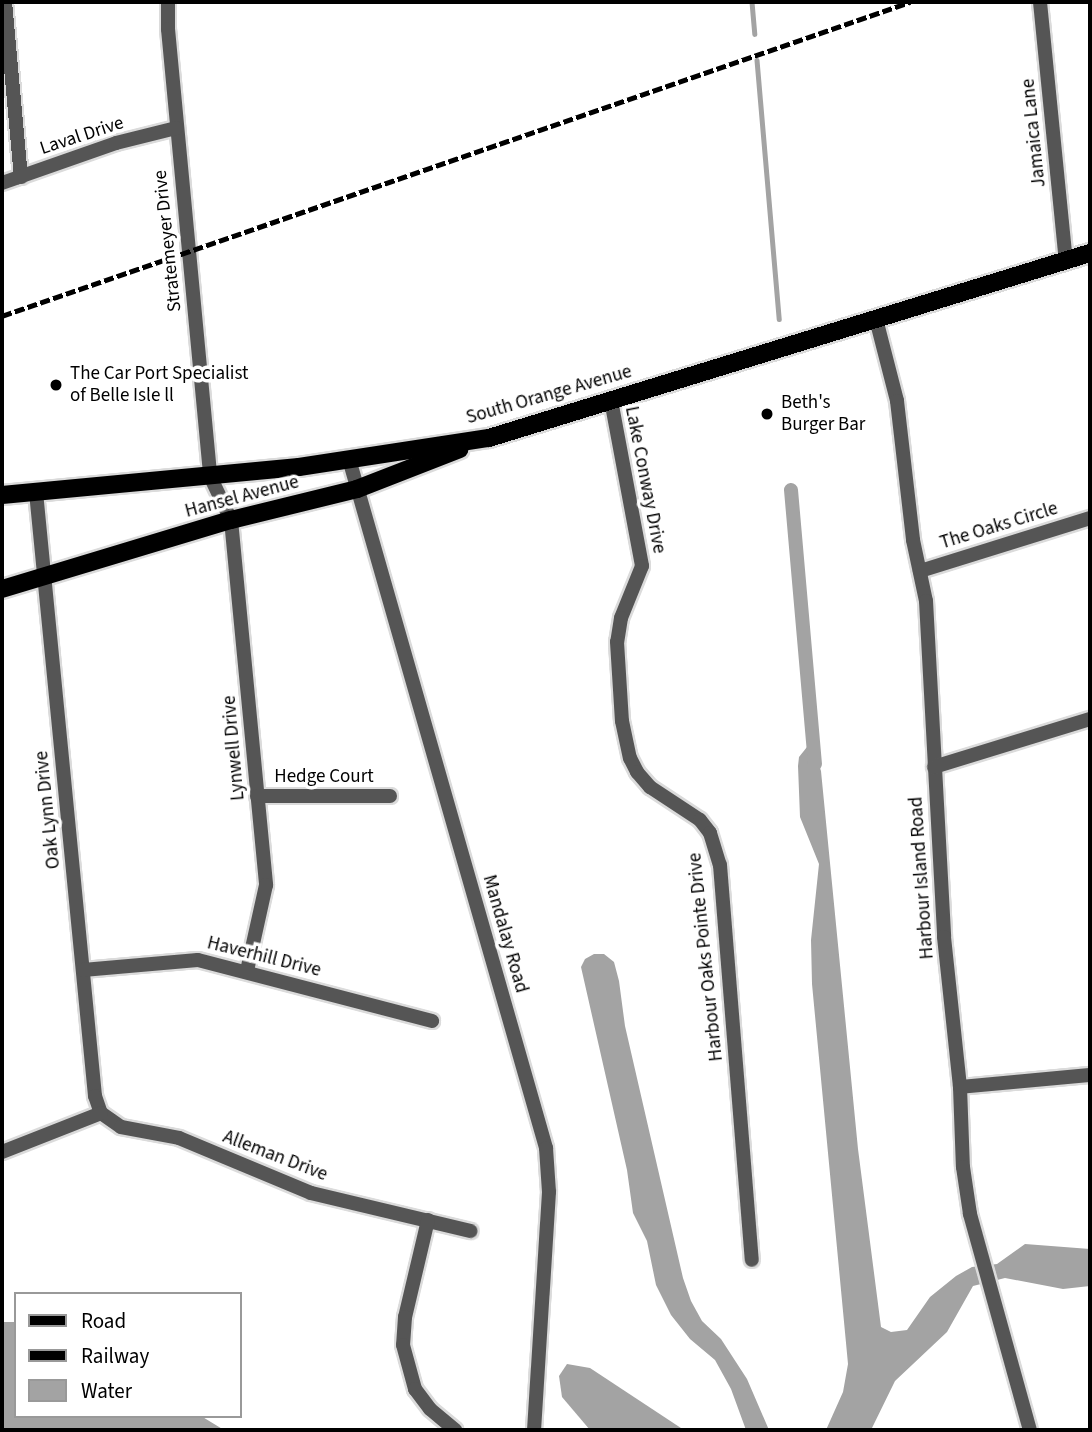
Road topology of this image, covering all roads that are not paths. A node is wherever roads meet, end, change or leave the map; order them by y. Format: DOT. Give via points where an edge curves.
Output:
graph roads {
  1 [pos="5,2"];
  2 [pos="168,2"];
  3 [pos="1040,2"];
  4 [pos="176,128"];
  5 [pos="21,177"];
  6 [pos="2,183"];
  7 [pos="1090,253"];
  8 [pos="1066,261"];
  9 [pos="876,319"];
  10 [pos="611,400"];
  11 [pos="489,438"];
  12 [pos="349,459"];
  13 [pos="209,476"];
  14 [pos="357,489"];
  15 [pos="36,492"];
  16 [pos="2,495"];
  17 [pos="1090,518"];
  18 [pos="231,520"];
  19 [pos="642,566"];
  20 [pos="920,570"];
  21 [pos="44,576"];
  22 [pos="2,589"];
  23 [pos="1090,719"];
  24 [pos="934,767"];
  25 [pos="257,796"];
  26 [pos="390,796"];
  27 [pos="83,970"];
  28 [pos="247,971"];
  29 [pos="432,1021"];
  30 [pos="1090,1075"];
  31 [pos="960,1087"];
  32 [pos="105,1116"];
  33 [pos="2,1152"];
  34 [pos="428,1220"];
  35 [pos="471,1231"];
  36 [pos="752,1260"];
  37 [pos="455,1430"];
  38 [pos="534,1430"];
  39 [pos="1030,1430"];
  1 -- 5 [label="street"];
  2 -- 4 [label="street, Stratemeyer Drive"];
  3 -- 8 [label="street, Jamaica Lane"];
  4 -- 5 [label="street, Laval Drive" via="116,143"];
  4 -- 13 [label="street, Stratemeyer Drive"];
  5 -- 6 [label="street, Laval Drive"];
  7 -- 8 [label="main road, South Orange Avenue"];
  8 -- 9 [label="main road, South Orange Avenue"];
  9 -- 10 [label="main road, South Orange Avenue"];
  9 -- 20 [label="street, Harbour Island Road" via="897,401"];
  10 -- 11 [label="main road, South Orange Avenue"];
  10 -- 19 [label="street, Lake Conway Drive"];
  11 -- 12 [label="main road, South Orange Avenue"];
  11 -- 14 [label="main road, Hansel Avenue"];
  12 -- 13 [label="main road, South Orange Avenue"];
  12 -- 14 [label="street, Mandalay Road"];
  13 -- 15 [label="main road, South Orange Avenue"];
  13 -- 18 [label="street"];
  14 -- 18 [label="main road, Hansel Avenue"];
  14 -- 38 [label="street, Mandalay Road" via="546,1148 549,1192"];
  15 -- 16 [label="main road, South Orange Avenue"];
  15 -- 21 [label="street, Oak Lynn Drive"];
  17 -- 20 [label="street, The Oaks Circle"];
  18 -- 21 [label="main road, Hansel Avenue"];
  18 -- 25 [label="street, Lynwell Drive"];
  19 -- 36 [label="street, Harbour Oaks Pointe Drive" via="621,618 617,642 622,721 637,772 650,787 700,820 710,833 720,865"];
  20 -- 24 [label="street, Harbour Island Road" via="926,601"];
  21 -- 22 [label="main road, Hansel Avenue"];
  21 -- 27 [label="street, Oak Lynn Drive"];
  23 -- 24 [label="street"];
  24 -- 31 [label="street, Harbour Island Road" via="944,937"];
  25 -- 26 [label="street, Hedge Court"];
  25 -- 28 [label="street, Lynwell Drive" via="266,885"];
  27 -- 28 [label="street, Haverhill Drive" via="198,960"];
  27 -- 32 [label="street, Oak Lynn Drive" via="95,1096"];
  28 -- 29 [label="street, Haverhill Drive"];
  30 -- 31 [label="street"];
  31 -- 39 [label="street, Harbour Island Road" via="970,1214"];
  32 -- 33 [label="street"];
  32 -- 34 [label="street, Alleman Drive" via="121,1127 179,1138 311,1193"];
  34 -- 35 [label="street, Alleman Drive"];
  34 -- 37 [label="street" via="405,1317 403,1345 415,1389"];
}
